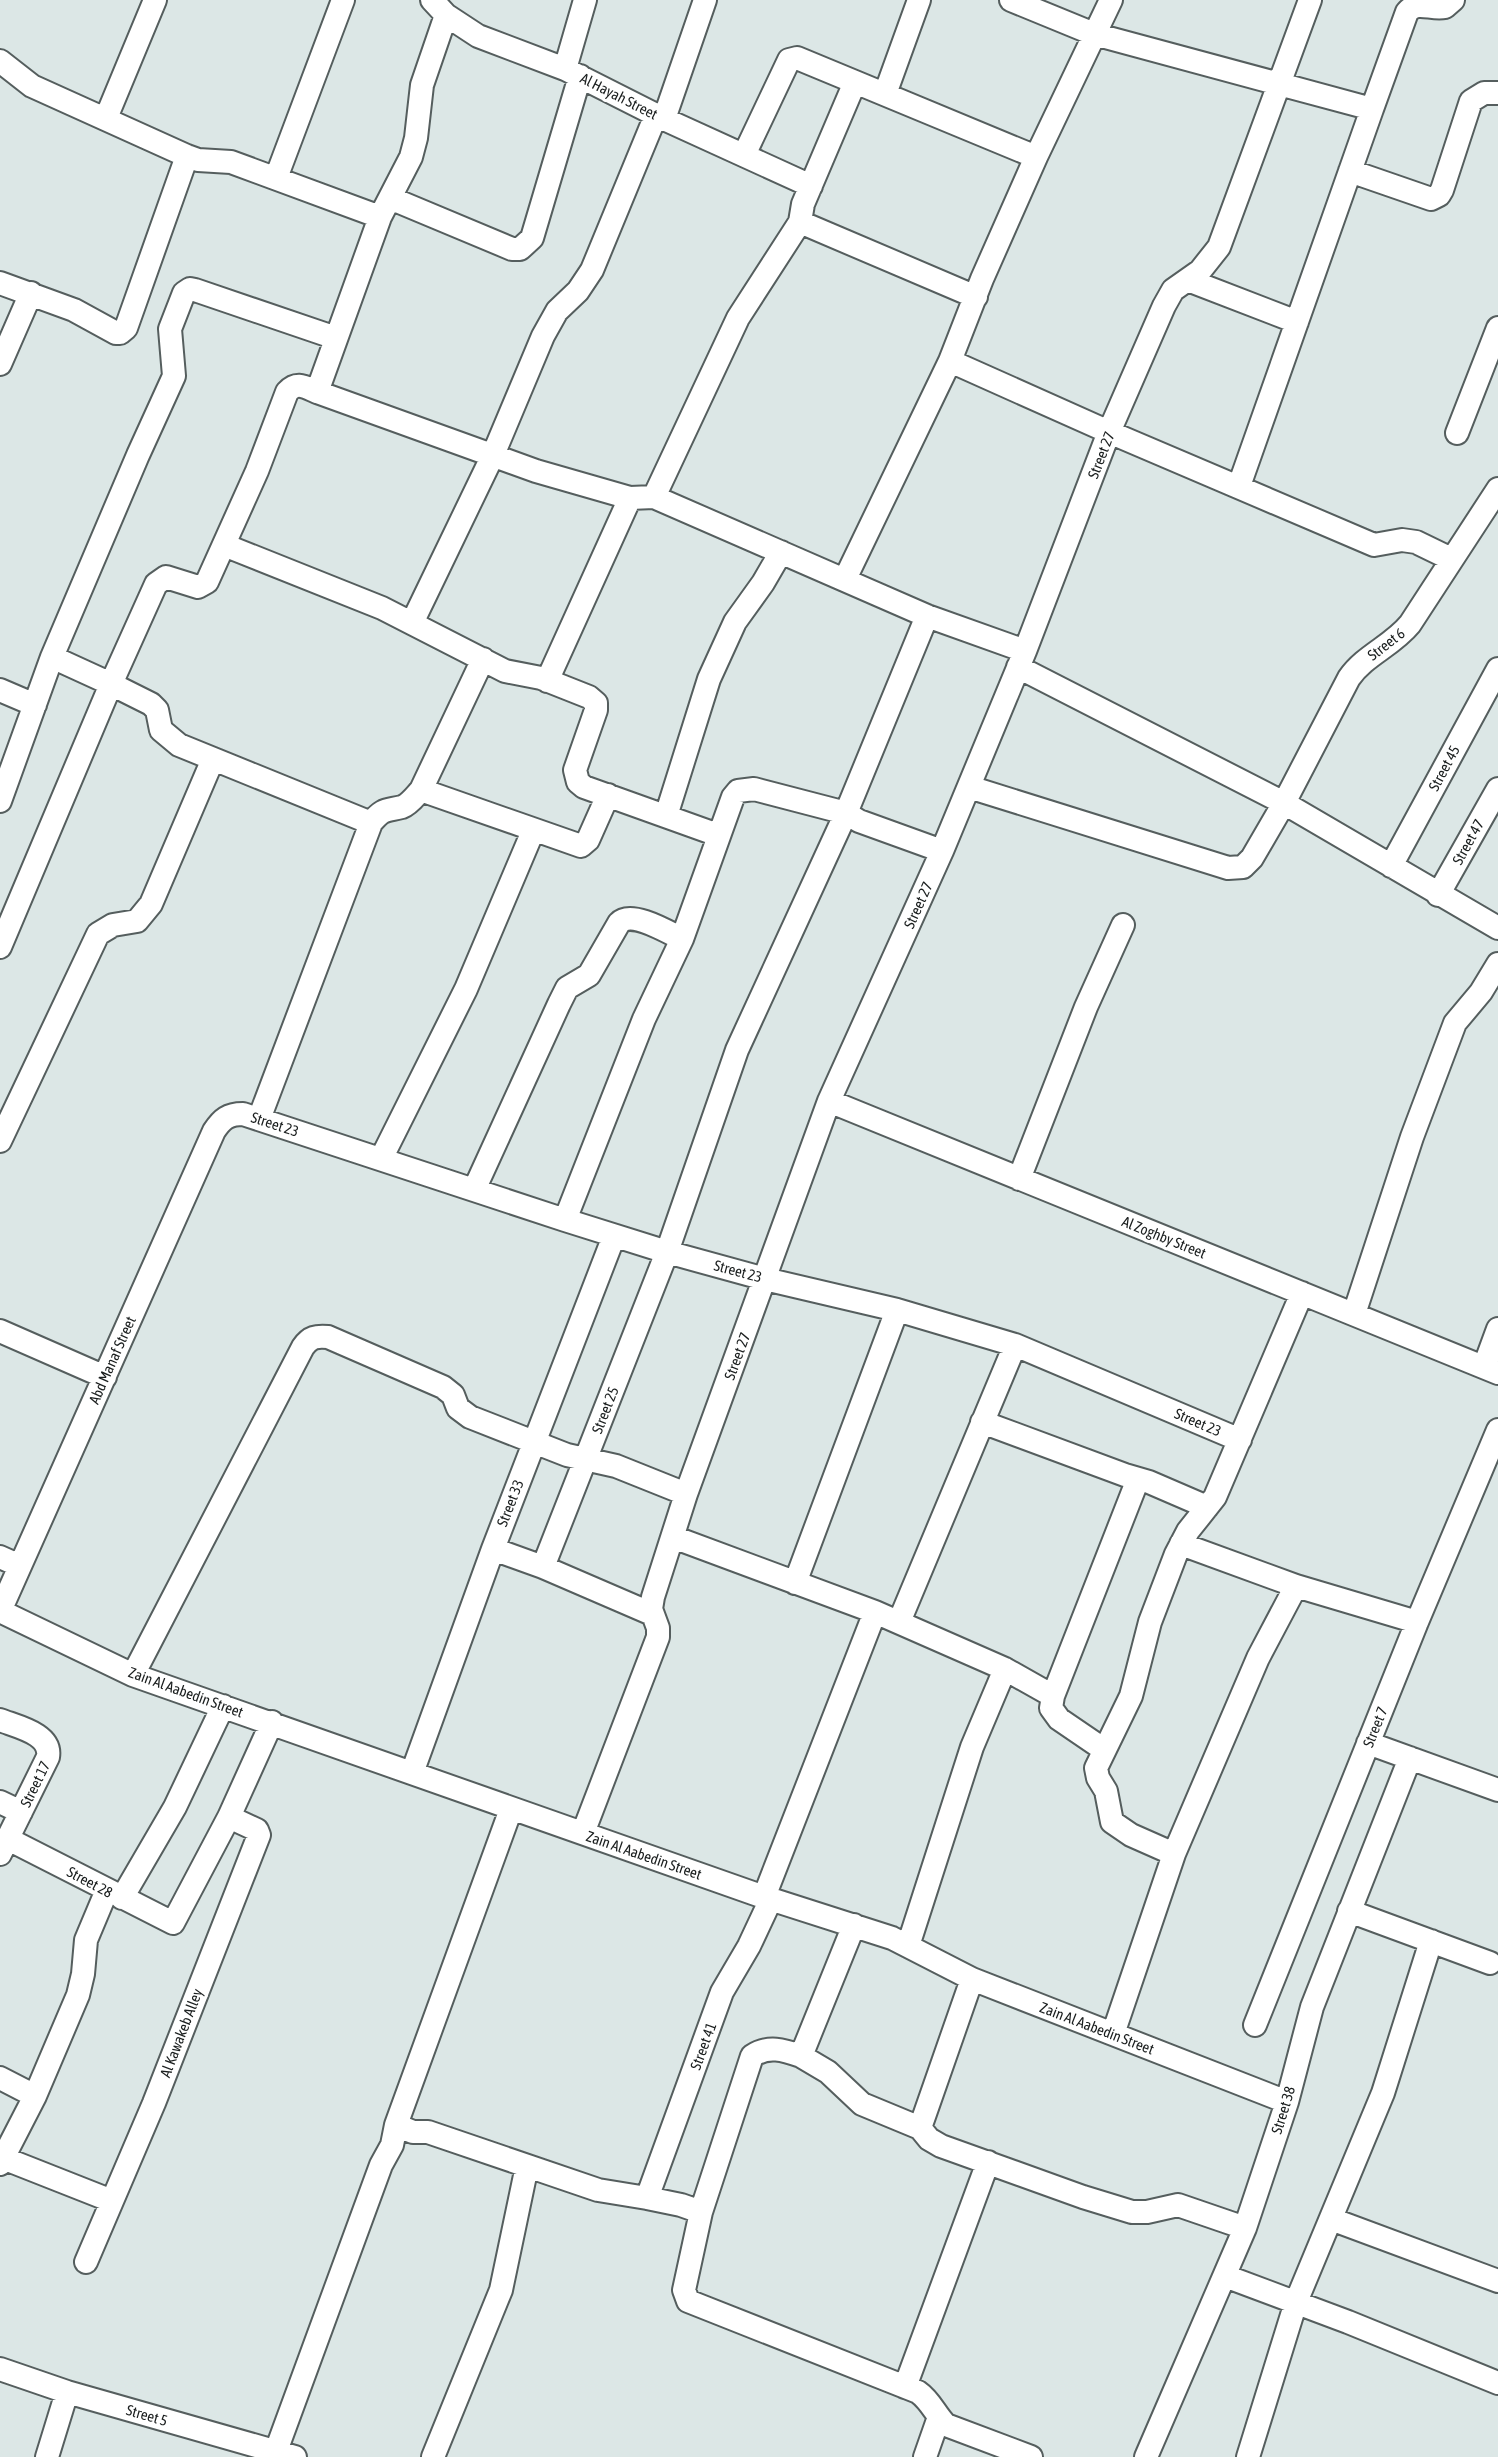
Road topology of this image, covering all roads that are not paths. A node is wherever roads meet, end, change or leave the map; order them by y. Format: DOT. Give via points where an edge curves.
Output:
graph roads {
  1 [pos="155,0"];
  2 [pos="343,0"];
  3 [pos="585,0"];
  4 [pos="705,0"];
  5 [pos="920,0"];
  6 [pos="1011,0"];
  7 [pos="1111,0"];
  8 [pos="1310,0"];
  9 [pos="1453,0"];
  10 [pos="439,8"];
  11 [pos="1094,34"];
  12 [pos="0,61"];
  13 [pos="572,72"];
  14 [pos="855,82"];
  15 [pos="1281,84"];
  16 [pos="1498,93"];
  17 [pos="885,94"];
  18 [pos="1372,109"];
  19 [pos="660,117"];
  20 [pos="105,118"];
  21 [pos="744,155"];
  22 [pos="186,156"];
  23 [pos="1036,157"];
  24 [pos="1350,171"];
  25 [pos="276,178"];
  26 [pos="810,186"];
  27 [pos="385,207"];
  28 [pos="800,222"];
  29 [pos="1188,280"];
  30 [pos="0,283"];
  31 [pos="30,293"];
  32 [pos="975,297"];
  33 [pos="1297,322"];
  34 [pos="1498,328"];
  35 [pos="336,338"];
  36 [pos="950,361"];
  37 [pos="0,364"];
  38 [pos="317,392"];
  39 [pos="1109,432"];
  40 [pos="1457,433"];
  41 [pos="493,455"];
  42 [pos="1239,486"];
  43 [pos="654,497"];
  44 [pos="630,498"];
  45 [pos="1494,504"];
  46 [pos="224,545"];
  47 [pos="781,552"];
  48 [pos="1451,559"];
  49 [pos="845,579"];
  50 [pos="927,616"];
  51 [pos="411,623"];
  52 [pos="52,657"];
  53 [pos="483,659"];
  54 [pos="1022,659"];
  55 [pos="1498,669"];
  56 [pos="548,681"];
  57 [pos="111,684"];
  58 [pos="0,690"];
  59 [pos="36,705"];
  60 [pos="213,759"];
  61 [pos="969,787"];
  62 [pos="1498,789"];
  63 [pos="422,790"];
  64 [pos="608,795"];
  65 [pos="0,801"];
  66 [pos="1284,804"];
  67 [pos="846,813"];
  68 [pos="666,816"];
  69 [pos="372,823"];
  70 [pos="533,831"];
  71 [pos="718,835"];
  72 [pos="942,851"];
  73 [pos="1391,867"];
  74 [pos="1438,895"];
  75 [pos="1123,925"];
  76 [pos="1498,928"];
  77 [pos="682,939"];
  78 [pos="0,946"];
  79 [pos="1498,964"];
  80 [pos="829,1101"];
  81 [pos="8,1105"];
  82 [pos="231,1114"];
  83 [pos="259,1119"];
  84 [pos="0,1141"];
  85 [pos="381,1159"];
  86 [pos="1019,1179"];
  87 [pos="474,1190"];
  88 [pos="565,1220"];
  89 [pos="614,1236"];
  90 [pos="667,1252"];
  91 [pos="765,1279"];
  92 [pos="1302,1293"];
  93 [pos="897,1310"];
  94 [pos="1354,1314"];
  95 [pos="1498,1329"];
  96 [pos="0,1331"];
  97 [pos="1015,1346"];
  98 [pos="1491,1370"];
  99 [pos="105,1377"];
  100 [pos="982,1422"];
  101 [pos="1498,1430"];
  102 [pos="1240,1440"];
  103 [pos="534,1442"];
  104 [pos="586,1458"];
  105 [pos="1138,1479"];
  106 [pos="686,1494"];
  107 [pos="1206,1507"];
  108 [pos="673,1537"];
  109 [pos="1181,1544"];
  110 [pos="493,1549"];
  111 [pos="10,1561"];
  112 [pos="543,1567"];
  113 [pos="795,1583"];
  114 [pos="1296,1586"];
  115 [pos="0,1611"];
  116 [pos="875,1612"];
  117 [pos="652,1614"];
  118 [pos="899,1622"];
  119 [pos="1417,1622"];
  120 [pos="1005,1669"];
  121 [pos="133,1674"];
  122 [pos="1053,1696"];
  123 [pos="224,1706"];
  124 [pos="0,1720"];
  125 [pos="272,1722"];
  126 [pos="1368,1743"];
  127 [pos="1103,1749"];
  128 [pos="1410,1758"];
  129 [pos="412,1773"];
  130 [pos="1498,1790"];
  131 [pos="0,1802"];
  132 [pos="511,1809"];
  133 [pos="21,1812"];
  134 [pos="229,1817"];
  135 [pos="583,1833"];
  136 [pos="4,1846"];
  137 [pos="1174,1854"];
  138 [pos="114,1894"];
  139 [pos="767,1898"];
  140 [pos="1348,1911"];
  141 [pos="854,1925"];
  142 [pos="1431,1941"];
  143 [pos="909,1946"];
  144 [pos="1490,1963"];
  145 [pos="972,1979"];
  146 [pos="1255,2025"];
  147 [pos="1113,2034"];
  148 [pos="801,2056"];
  149 [pos="0,2078"];
  150 [pos="35,2096"];
  151 [pos="1287,2102"];
  152 [pos="396,2125"];
  153 [pos="920,2128"];
  154 [pos="2,2161"];
  155 [pos="988,2162"];
  156 [pos="527,2166"];
  157 [pos="647,2198"];
  158 [pos="112,2201"];
  159 [pos="701,2212"];
  160 [pos="1331,2219"];
  161 [pos="1245,2228"];
  162 [pos="86,2262"];
  163 [pos="1225,2277"];
  164 [pos="1498,2281"];
  165 [pos="1296,2302"];
  166 [pos="0,2369"];
  167 [pos="1498,2383"];
  168 [pos="905,2387"];
  169 [pos="67,2392"];
  170 [pos="939,2417"];
  171 [pos="278,2454"];
  172 [pos="1017,2454"];
  173 [pos="47,2457"];
  174 [pos="433,2457"];
  175 [pos="925,2457"];
  176 [pos="1146,2457"];
  177 [pos="1248,2457"];
  1 -- 20 [label="street"];
  2 -- 25 [label="street"];
  3 -- 13 [label="street"];
  4 -- 19 [label="street"];
  5 -- 17 [label="street"];
  6 -- 11 [label="street"];
  7 -- 11 [label="street"];
  8 -- 15 [label="street, Street 27"];
  9 -- 18 [label="street" via="1445,7 1418,5 1407,12"];
  10 -- 13 [label="street, Al Hayah Street" via="478,36"];
  10 -- 27 [label="street" via="411,157"];
  11 -- 15 [label="street"];
  11 -- 23 [label="street"];
  12 -- 20 [label="street" via="32,86"];
  13 -- 19 [label="street, Al Hayah Street"];
  13 -- 27 [label="street" via="532,238 525,246 512,249"];
  14 -- 17 [label="street"];
  14 -- 21 [label="street" via="797,58 789,60"];
  14 -- 26 [label="street"];
  15 -- 18 [label="street"];
  15 -- 29 [label="street, Street 27" via="1219,248"];
  16 -- 24 [label="street" via="1484,93 1471,100 1442,190 1436,197 1431,199"];
  17 -- 23 [label="street"];
  18 -- 24 [label="street"];
  19 -- 21 [label="street, Al Hayah Street"];
  19 -- 41 [label="street" via="592,270 557,311 543,336"];
  20 -- 22 [label="street"];
  21 -- 26 [label="street, Al Hayah Street"];
  22 -- 25 [label="street" via="231,162"];
  22 -- 31 [label="street" via="124,331 116,333 74,310"];
  23 -- 32 [label="street"];
  24 -- 33 [label="street"];
  25 -- 27 [label="street"];
  26 -- 28 [label="street"];
  27 -- 35 [label="street"];
  28 -- 32 [label="street"];
  28 -- 43 [label="street" via="738,318"];
  29 -- 33 [label="street"];
  29 -- 39 [label="street, Street 27" via="1167,298"];
  30 -- 31 [label="street"];
  31 -- 37 [label="street"];
  32 -- 36 [label="street"];
  33 -- 42 [label="street"];
  34 -- 40 [label="street"];
  35 -- 38 [label="street"];
  35 -- 52 [label="street" via="195,290 184,293 170,329 174,376"];
  36 -- 39 [label="street"];
  36 -- 49 [label="street"];
  38 -- 41 [label="street"];
  38 -- 46 [label="street" via="301,385 287,392"];
  39 -- 42 [label="street"];
  39 -- 54 [label="street, Street 27"];
  41 -- 44 [label="street"];
  41 -- 51 [label="street"];
  42 -- 48 [label="street" via="1374,545 1416,542"];
  43 -- 44 [label="street"];
  43 -- 47 [label="street"];
  44 -- 56 [label="street"];
  45 -- 48 [label="street, Street 6"];
  46 -- 51 [label="street"];
  46 -- 57 [label="street" via="202,586 166,577 156,584"];
  47 -- 49 [label="street"];
  47 -- 68 [label="street" via="735,622 709,679"];
  48 -- 66 [label="street, Street 6" via="1402,634 1364,661 1349,678"];
  49 -- 50 [label="street"];
  50 -- 54 [label="street"];
  50 -- 67 [label="street, Street 25"];
  51 -- 53 [label="street"];
  52 -- 57 [label="street"];
  52 -- 59 [label="street"];
  53 -- 56 [label="street" via="505,671"];
  53 -- 63 [label="street"];
  54 -- 61 [label="street, Street 27"];
  54 -- 66 [label="street"];
  55 -- 73 [label="street, Street 45"];
  56 -- 64 [label="street" via="596,703 576,776 584,787"];
  57 -- 60 [label="street" via="152,704 161,730 172,741"];
  57 -- 78 [label="street"];
  58 -- 59 [label="street"];
  59 -- 65 [label="street"];
  60 -- 69 [label="street"];
  60 -- 81 [label="street" via="151,904 137,921 112,925 98,934"];
  61 -- 66 [label="street, Street 6" via="1233,869 1247,864"];
  61 -- 72 [label="street, Street 27"];
  62 -- 74 [label="street, Street 47"];
  63 -- 69 [label="street" via="402,807 388,808"];
  63 -- 70 [label="street"];
  64 -- 68 [label="street"];
  64 -- 70 [label="street" via="584,845 576,846"];
  66 -- 73 [label="street"];
  67 -- 71 [label="street" via="746,788 733,797"];
  67 -- 72 [label="street"];
  67 -- 90 [label="street, Street 25" via="737,1050"];
  68 -- 71 [label="street"];
  69 -- 83 [label="street"];
  70 -- 85 [label="street" via="466,989"];
  71 -- 77 [label="street"];
  72 -- 80 [label="street, Street 27"];
  73 -- 74 [label="street"];
  74 -- 76 [label="street"];
  75 -- 86 [label="street" via="1082,1017"];
  77 -- 87 [label="street" via="637,919 626,918 619,923 589,975 567,988"];
  77 -- 88 [label="street" via="644,1019"];
  79 -- 94 [label="street" via="1455,1023 1412,1137"];
  80 -- 86 [label="street, Al Zoghby Street"];
  80 -- 91 [label="street, Street 27"];
  81 -- 84 [label="street"];
  82 -- 83 [label="street, Street 23"];
  82 -- 99 [label="street, Abd Manaf Street" via="214,1131"];
  83 -- 85 [label="street, Street 23"];
  85 -- 87 [label="street, Street 23"];
  86 -- 92 [label="street, Al Zoghby Street"];
  87 -- 88 [label="street, Street 23"];
  88 -- 89 [label="street, Street 23"];
  89 -- 90 [label="street, Street 23"];
  89 -- 103 [label="street, Street 33"];
  90 -- 91 [label="street, Street 23"];
  90 -- 104 [label="street, Street 25"];
  91 -- 93 [label="street, Street 23"];
  91 -- 106 [label="street, Street 27"];
  92 -- 94 [label="street, Al Zoghby Street"];
  92 -- 102 [label="street"];
  93 -- 97 [label="street, Street 23"];
  93 -- 113 [label="street"];
  94 -- 98 [label="street, Al Zoghby Street"];
  95 -- 98 [label="street"];
  96 -- 99 [label="street"];
  97 -- 100 [label="street"];
  97 -- 102 [label="street, Street 23"];
  99 -- 111 [label="street, Abd Manaf Street"];
  100 -- 105 [label="street"];
  100 -- 118 [label="street"];
  101 -- 119 [label="street, Street 7"];
  102 -- 107 [label="street" via="1215,1497"];
  103 -- 104 [label="street"];
  103 -- 110 [label="street, Street 33"];
  103 -- 121 [label="street" via="470,1417 443,1387 328,1337 309,1339"];
  104 -- 106 [label="street"];
  104 -- 112 [label="street, Street 25"];
  105 -- 107 [label="street"];
  105 -- 122 [label="street"];
  106 -- 108 [label="street, Street 27"];
  107 -- 109 [label="street"];
  108 -- 113 [label="street"];
  108 -- 117 [label="street, Street 27" via="653,1597"];
  109 -- 114 [label="street"];
  109 -- 127 [label="street" via="1150,1622 1131,1695"];
  110 -- 112 [label="street"];
  110 -- 129 [label="street, Street 33"];
  111 -- 115 [label="street, Abd Manaf Street"];
  112 -- 117 [label="street"];
  113 -- 116 [label="street"];
  114 -- 119 [label="street"];
  114 -- 137 [label="street" via="1258,1658"];
  115 -- 121 [label="street, Zain Al Aabedin Street"];
  116 -- 118 [label="street"];
  116 -- 139 [label="street, Street 41"];
  117 -- 135 [label="street, Street 27" via="658,1637"];
  118 -- 120 [label="street"];
  119 -- 126 [label="street, Street 7"];
  120 -- 122 [label="street"];
  120 -- 143 [label="street" via="972,1747"];
  121 -- 123 [label="street, Zain Al Aabedin Street"];
  122 -- 127 [label="street" via="1051,1708 1059,1719"];
  123 -- 125 [label="street, Zain Al Aabedin Street"];
  123 -- 138 [label="street" via="175,1807"];
  124 -- 133 [label="street, Street 17" via="40,1737 48,1745 48,1758"];
  125 -- 129 [label="street, Zain Al Aabedin Street"];
  125 -- 134 [label="street"];
  126 -- 128 [label="street"];
  126 -- 146 [label="street, Street 7"];
  127 -- 137 [label="street" via="1096,1768 1106,1791 1112,1822"];
  128 -- 130 [label="street"];
  128 -- 140 [label="street, Street 38"];
  129 -- 132 [label="street, Zain Al Aabedin Street"];
  131 -- 133 [label="street"];
  132 -- 135 [label="street, Zain Al Aabedin Street"];
  132 -- 152 [label="street"];
  133 -- 136 [label="street, Street 17"];
  134 -- 138 [label="street, Street 28" via="173,1923"];
  134 -- 158 [label="street, Al Kawakeb Alley" via="259,1834"];
  135 -- 139 [label="street, Zain Al Aabedin Street"];
  136 -- 138 [label="street, Street 28"];
  137 -- 147 [label="street"];
  138 -- 150 [label="street" via="86,1940 78,1995"];
  139 -- 141 [label="street, Zain Al Aabedin Street"];
  139 -- 157 [label="street, Street 41" via="749,1946 722,1992"];
  140 -- 142 [label="street"];
  140 -- 151 [label="street, Street 38" via="1312,2007"];
  141 -- 143 [label="street, Zain Al Aabedin Street"];
  141 -- 148 [label="street"];
  142 -- 144 [label="street"];
  142 -- 160 [label="street" via="1383,2093"];
  143 -- 145 [label="street, Zain Al Aabedin Street"];
  145 -- 147 [label="street, Zain Al Aabedin Street"];
  145 -- 153 [label="street"];
  147 -- 151 [label="street, Zain Al Aabedin Street"];
  148 -- 153 [label="street" via="828,2072 862,2104"];
  148 -- 159 [label="street" via="775,2049 761,2050 752,2056"];
  149 -- 150 [label="street"];
  150 -- 154 [label="street"];
  151 -- 161 [label="street, Street 38"];
  152 -- 156 [label="street"];
  152 -- 171 [label="street"];
  153 -- 155 [label="street" via="941,2146"];
  154 -- 158 [label="street"];
  155 -- 161 [label="street" via="1132,2212 1178,2205"];
  155 -- 168 [label="street"];
  156 -- 157 [label="street" via="598,2190"];
  156 -- 174 [label="street" via="501,2290"];
  157 -- 159 [label="street"];
  158 -- 162 [label="street, Al Kawakeb Alley"];
  159 -- 168 [label="street" via="684,2290 688,2301"];
  160 -- 164 [label="street"];
  160 -- 165 [label="street"];
  161 -- 163 [label="street, Street 38"];
  163 -- 165 [label="street"];
  163 -- 176 [label="street, Street 38"];
  165 -- 167 [label="street"];
  165 -- 177 [label="street"];
  166 -- 169 [label="street, Street 5"];
  168 -- 170 [label="street" via="930,2400"];
  169 -- 171 [label="street, Street 5"];
  169 -- 173 [label="street"];
  170 -- 172 [label="street" via="956,2430"];
  170 -- 175 [label="street"];
}
